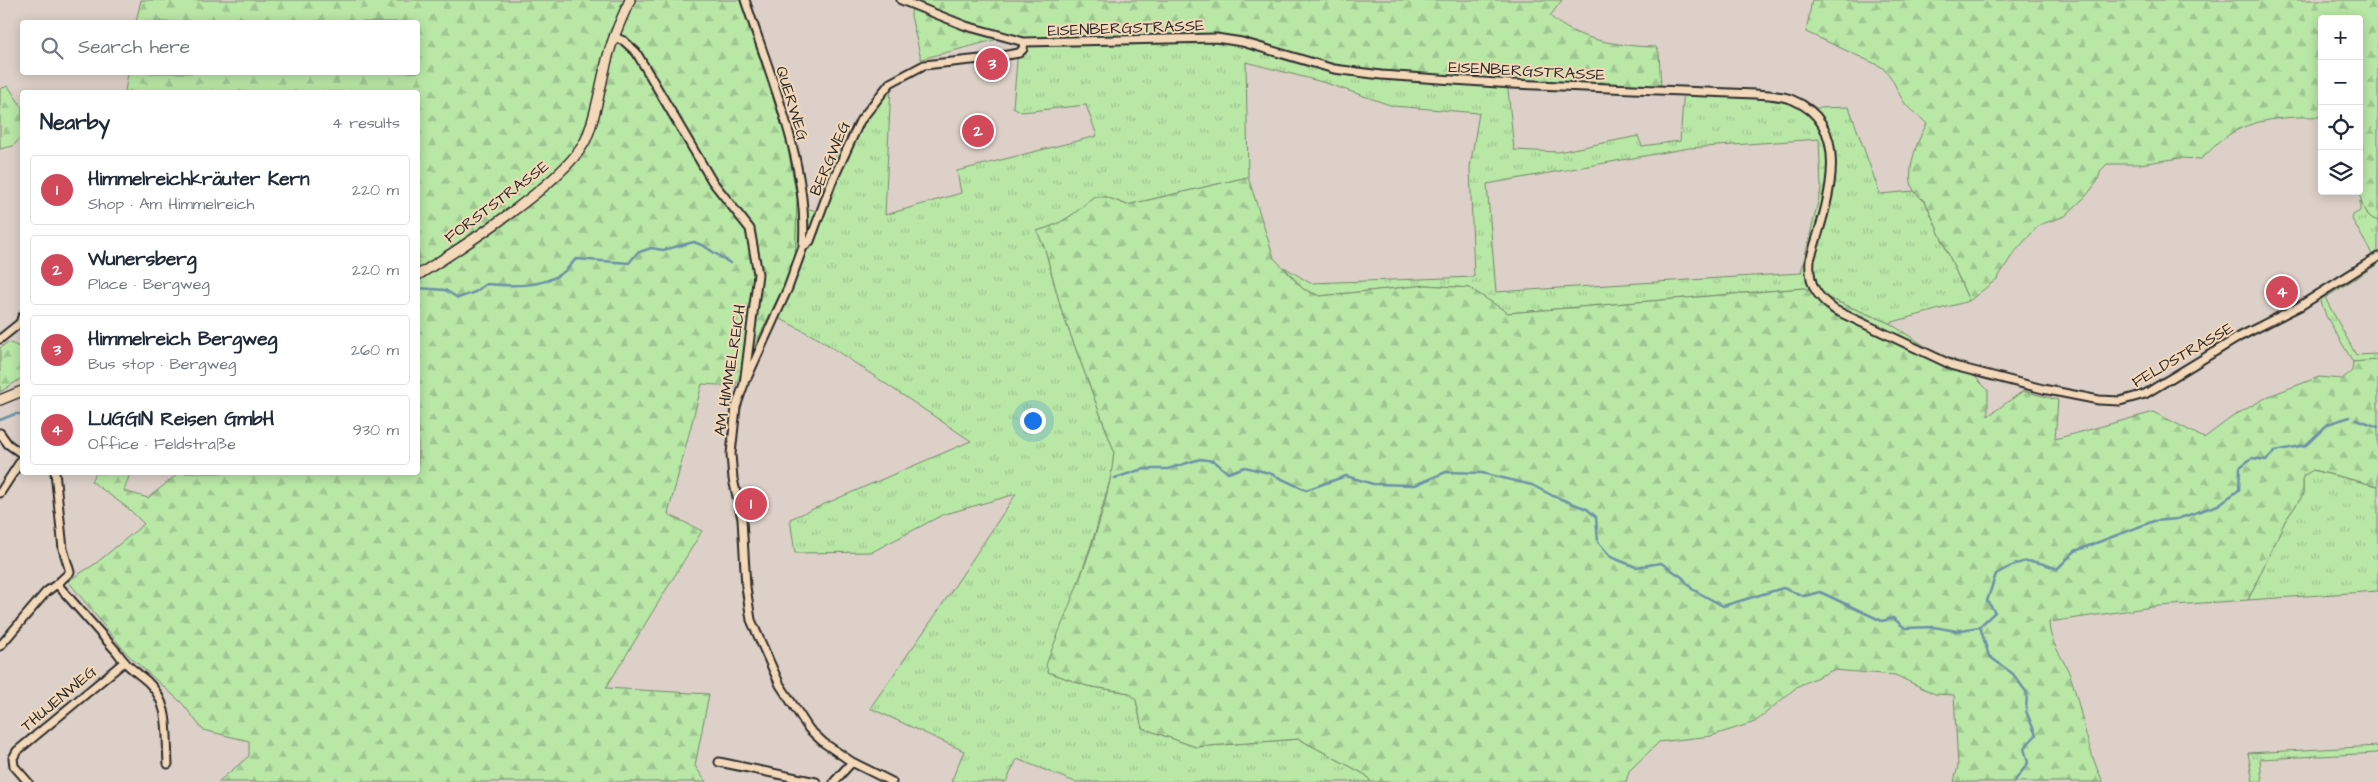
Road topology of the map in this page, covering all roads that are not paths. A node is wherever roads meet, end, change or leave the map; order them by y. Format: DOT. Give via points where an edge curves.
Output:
graph roads {
  1 [pos="630,0"];
  2 [pos="745,0"];
  3 [pos="900,0"];
  4 [pos="614,37"];
  5 [pos="1024,42"];
  6 [pos="803,247"];
  7 [pos="2378,257"];
  8 [pos="420,274"];
  9 [pos="20,323"];
  10 [pos="0,339"];
  11 [pos="1954,366"];
  12 [pos="744,384"];
  13 [pos="20,392"];
  14 [pos="0,400"];
  15 [pos="0,433"];
  16 [pos="20,453"];
  17 [pos="20,462"];
  18 [pos="55,475"];
  19 [pos="0,493"];
  20 [pos="57,584"];
  21 [pos="0,646"];
  22 [pos="123,663"];
  23 [pos="719,762"];
  24 [pos="852,762"];
  25 [pos="168,764"];
  26 [pos="28,782"];
  27 [pos="816,782"];
  28 [pos="834,782"];
  29 [pos="892,782"];
  1 -- 4 [label="street, FORSTSTRASSE"];
  2 -- 6 [label="street, QUERWEG" via="798,170 805,227"];
  3 -- 5 [label="street, EISENBERGSTRASSE" via="951,21"];
  4 -- 8 [label="street, FORSTSTRASSE" via="596,110 586,139 574,156 516,208"];
  4 -- 12 [label="street, AM HIMMELREICH" via="636,52 712,181 750,229 758,274"];
  5 -- 6 [label="street, BERGWEG" via="1019,53 924,65 890,83 860,120 810,241"];
  5 -- 11 [label="street, EISENBERGSTRASSE" via="1216,38 1242,42 1334,69 1368,73 1521,84 1755,94 1793,100 1820,122 1828,139 1831,158 1828,201 1810,260 1812,286 1835,310"];
  6 -- 12 [label="street, BERGWEG"];
  7 -- 11 [label="street, FELDSTRASSE" via="2300,306 2128,400 2076,396"];
  9 -- 10 [label="street"];
  12 -- 24 [label="street, AM HIMMELREICH" via="736,407 731,454 742,519 751,620 780,685 809,729"];
  13 -- 14 [label="street"];
  15 -- 16 [label="street"];
  17 -- 19 [label="street"];
  18 -- 20 [label="street" via="63,549 70,572"];
  20 -- 21 [label="street" via="46,592"];
  20 -- 22 [label="street"];
  22 -- 25 [label="street" via="147,681 164,704"];
  22 -- 26 [label="street, THUJENWEG" via="17,750 14,766"];
  23 -- 27 [label="street"];
  24 -- 28 [label="street"];
  24 -- 29 [label="street, AM HIMMELREICH"];
}
